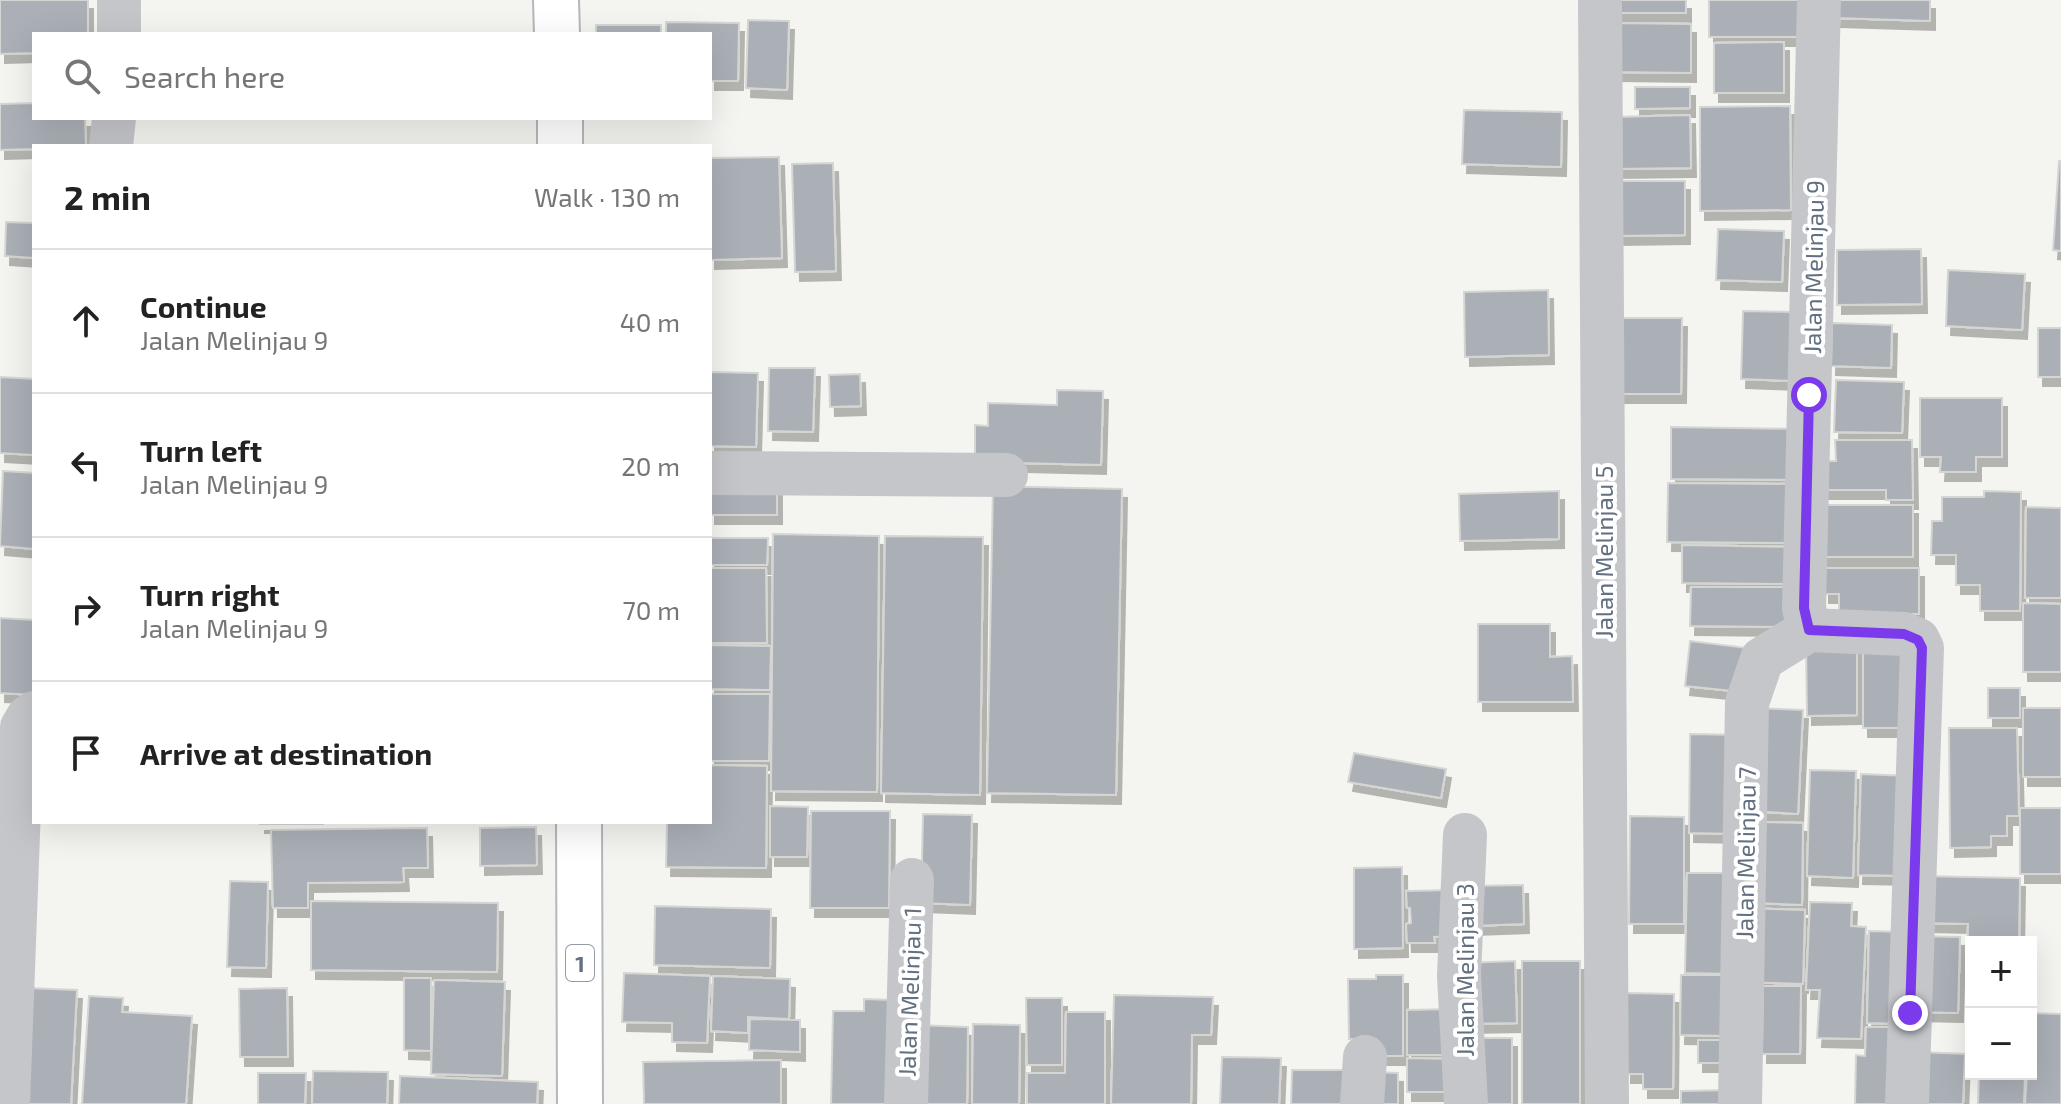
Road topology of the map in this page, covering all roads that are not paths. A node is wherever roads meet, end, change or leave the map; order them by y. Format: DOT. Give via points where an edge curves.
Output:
graph roads {
  1 [pos="119,0"];
  2 [pos="556,0"];
  3 [pos="1600,0"];
  4 [pos="1819,0"];
  5 [pos="119,32"];
  6 [pos="557,32"];
  7 [pos="114,120"];
  8 [pos="560,120"];
  9 [pos="111,144"];
  10 [pos="560,144"];
  11 [pos="712,473"];
  12 [pos="1006,475"];
  13 [pos="1809,630"];
  14 [pos="32,714"];
  15 [pos="579,824"];
  16 [pos="1465,835"];
  17 [pos="912,880"];
  18 [pos="1365,1057"];
  19 [pos="8,1104"];
  20 [pos="580,1104"];
  21 [pos="906,1104"];
  22 [pos="1362,1104"];
  23 [pos="1466,1104"];
  24 [pos="1607,1104"];
  25 [pos="1740,1104"];
  26 [pos="1907,1104"];
  1 -- 5 [label="street"];
  2 -- 6 [label="main road"];
  3 -- 24 [label="street, Jalan Melinjau 5"];
  4 -- 13 [label="street, Jalan Melinjau 9" via="1804,608"];
  7 -- 9 [label="street"];
  8 -- 10 [label="main road"];
  11 -- 12 [label="street"];
  13 -- 25 [label="street, Jalan Melinjau 7" via="1762,659 1747,703"];
  13 -- 26 [label="street" via="1904,634 1922,648"];
  14 -- 19 [label="street" via="22,727"];
  15 -- 20 [label="main road, 1"];
  16 -- 23 [label="street, Jalan Melinjau 3" via="1459,976"];
  17 -- 21 [label="street, Jalan Melinjau 1"];
  18 -- 22 [label="street"];
}
